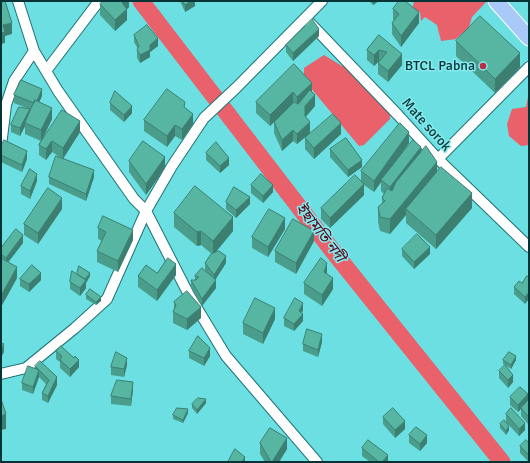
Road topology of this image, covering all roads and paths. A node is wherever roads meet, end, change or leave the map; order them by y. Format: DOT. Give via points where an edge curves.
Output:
graph roads {
  1 [pos="18,1"];
  2 [pos="99,1"];
  3 [pos="322,1"];
  4 [pos="496,1"];
  5 [pos="305,18"];
  6 [pos="529,38"];
  7 [pos="34,51"];
  8 [pos="529,67"];
  9 [pos="46,71"];
  10 [pos="1,146"];
  11 [pos="438,160"];
  12 [pos="146,211"];
  13 [pos="529,247"];
  14 [pos="1,374"];
  15 [pos="317,462"];
  1 -- 7 [label="street"];
  2 -- 9 [label="street"];
  3 -- 5 [label="street"];
  4 -- 6 [label="highway"];
  5 -- 11 [label="street, Mate sorok"];
  5 -- 12 [label="street" via="204,118"];
  7 -- 9 [label="street"];
  7 -- 10 [label="street" via="14,81 6,105"];
  8 -- 11 [label="street"];
  9 -- 12 [label="street" via="134,199"];
  11 -- 13 [label="street, Mate sorok"];
  12 -- 14 [label="street" via="106,299 26,368"];
  12 -- 15 [label="street" via="189,294 226,356"];
}
